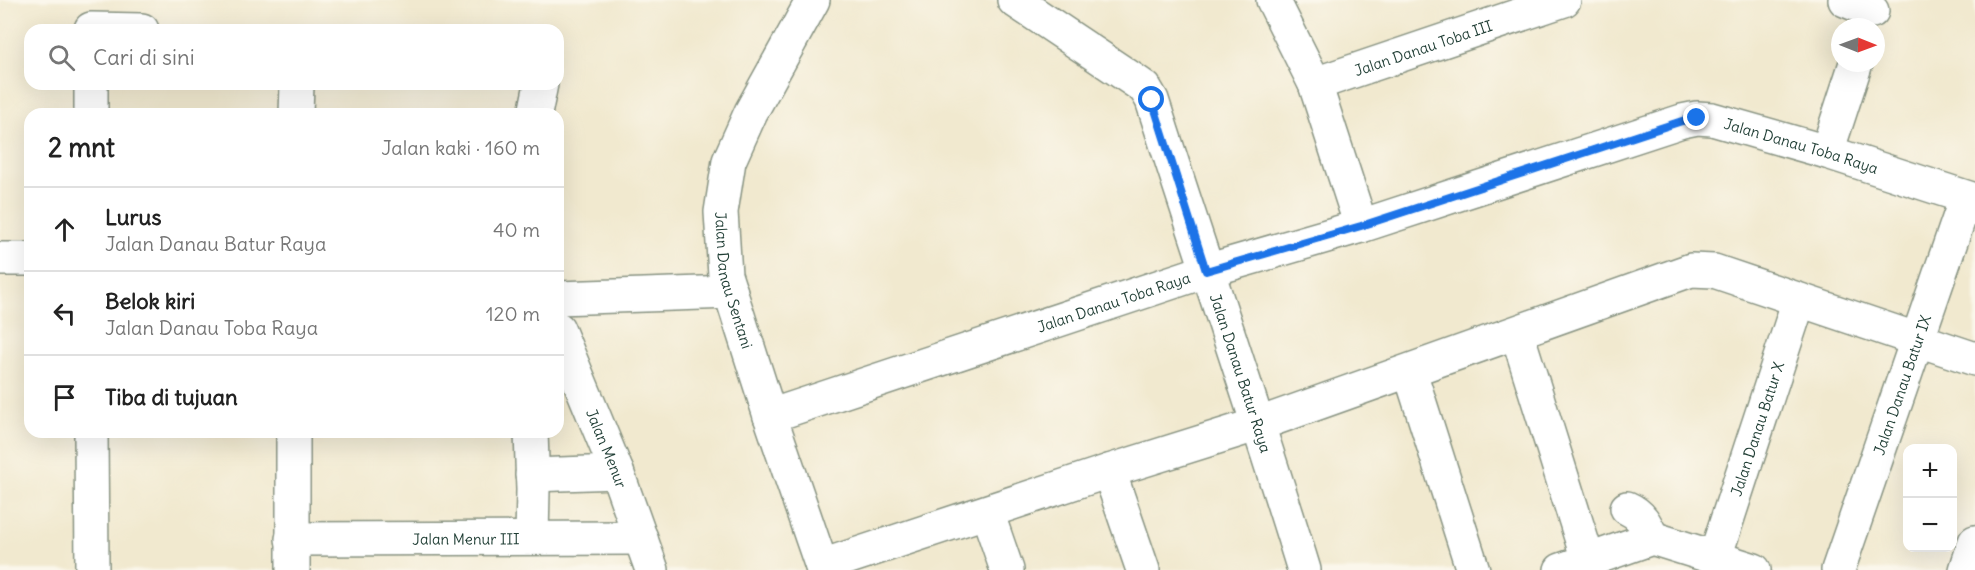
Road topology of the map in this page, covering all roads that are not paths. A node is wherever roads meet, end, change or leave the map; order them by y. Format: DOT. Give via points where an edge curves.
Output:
graph roads {
  1 [pos="813,0"];
  2 [pos="1015,0"];
  3 [pos="1273,0"];
  4 [pos="1564,0"];
  5 [pos="91,20"];
  6 [pos="111,24"];
  7 [pos="1853,72"];
  8 [pos="1315,84"];
  9 [pos="91,90"];
  10 [pos="297,90"];
  11 [pos="540,90"];
  12 [pos="91,108"];
  13 [pos="296,108"];
  14 [pos="536,108"];
  15 [pos="1827,152"];
  16 [pos="1971,199"];
  17 [pos="1361,226"];
  18 [pos="0,246"];
  19 [pos="24,246"];
  20 [pos="0,259"];
  21 [pos="24,259"];
  22 [pos="1206,271"];
  23 [pos="731,292"];
  24 [pos="564,298"];
  25 [pos="1799,300"];
  26 [pos="1517,333"];
  27 [pos="1917,339"];
  28 [pos="564,344"];
  29 [pos="1975,358"];
  30 [pos="1410,372"];
  31 [pos="770,416"];
  32 [pos="1259,424"];
  33 [pos="92,438"];
  34 [pos="293,438"];
  35 [pos="531,438"];
  36 [pos="1109,471"];
  37 [pos="617,472"];
  38 [pos="532,475"];
  39 [pos="1627,508"];
  40 [pos="987,512"];
  41 [pos="532,538"];
  42 [pos="641,538"];
  43 [pos="1652,538"];
  44 [pos="1975,542"];
  45 [pos="293,555"];
  46 [pos="1715,557"];
  47 [pos="1574,565"];
  48 [pos="823,568"];
  49 [pos="92,570"];
  50 [pos="652,570"];
  51 [pos="1007,570"];
  52 [pos="1143,570"];
  53 [pos="1304,570"];
  54 [pos="1473,570"];
  55 [pos="1754,570"];
  56 [pos="1838,570"];
  57 [pos="1966,570"];
  1 -- 23 [label="street, Jalan Danau Sentani" via="751,112 729,161 721,212 725,275"];
  2 -- 22 [label="street, Jalan Danau Batur Raya" via="1145,88"];
  3 -- 8 [label="street"];
  4 -- 8 [label="street, Jalan Danau Toba III"];
  5 -- 6 [label="street"];
  7 -- 15 [label="street"];
  8 -- 17 [label="street"];
  9 -- 12 [label="street"];
  10 -- 13 [label="street"];
  11 -- 14 [label="street"];
  15 -- 16 [label="street, Jalan Danau Toba Raya"];
  15 -- 17 [label="street, Jalan Danau Toba Raya" via="1697,118"];
  16 -- 27 [label="street, Jalan Danau Batur IX"];
  17 -- 22 [label="street, Jalan Danau Toba Raya"];
  18 -- 19 [label="street"];
  20 -- 21 [label="street"];
  22 -- 31 [label="street, Jalan Danau Toba Raya"];
  22 -- 32 [label="street, Jalan Danau Batur Raya"];
  23 -- 24 [label="street"];
  23 -- 31 [label="street, Jalan Danau Sentani"];
  25 -- 26 [label="street" via="1714,272 1691,270"];
  25 -- 27 [label="street"];
  25 -- 46 [label="street, Jalan Danau Batur X"];
  26 -- 30 [label="street"];
  26 -- 47 [label="street"];
  27 -- 29 [label="street"];
  27 -- 56 [label="street, Jalan Danau Batur IX"];
  28 -- 37 [label="street, Jalan Menur"];
  30 -- 32 [label="street"];
  30 -- 54 [label="street"];
  31 -- 48 [label="street, Jalan Danau Sentani"];
  32 -- 36 [label="street"];
  32 -- 53 [label="street, Jalan Danau Batur Raya"];
  33 -- 49 [label="street"];
  34 -- 45 [label="street"];
  35 -- 38 [label="street"];
  36 -- 40 [label="street"];
  36 -- 52 [label="street"];
  37 -- 38 [label="street"];
  37 -- 42 [label="street, Jalan Menur"];
  38 -- 41 [label="street"];
  39 -- 43 [label="street" via="1637,512"];
  40 -- 48 [label="street"];
  40 -- 51 [label="street"];
  41 -- 42 [label="street, Jalan Menur III"];
  41 -- 45 [label="street, Jalan Menur III"];
  42 -- 50 [label="street, Jalan Menur"];
  43 -- 46 [label="street"];
  43 -- 47 [label="street"];
  44 -- 57 [label="street"];
  46 -- 55 [label="street"];
}
